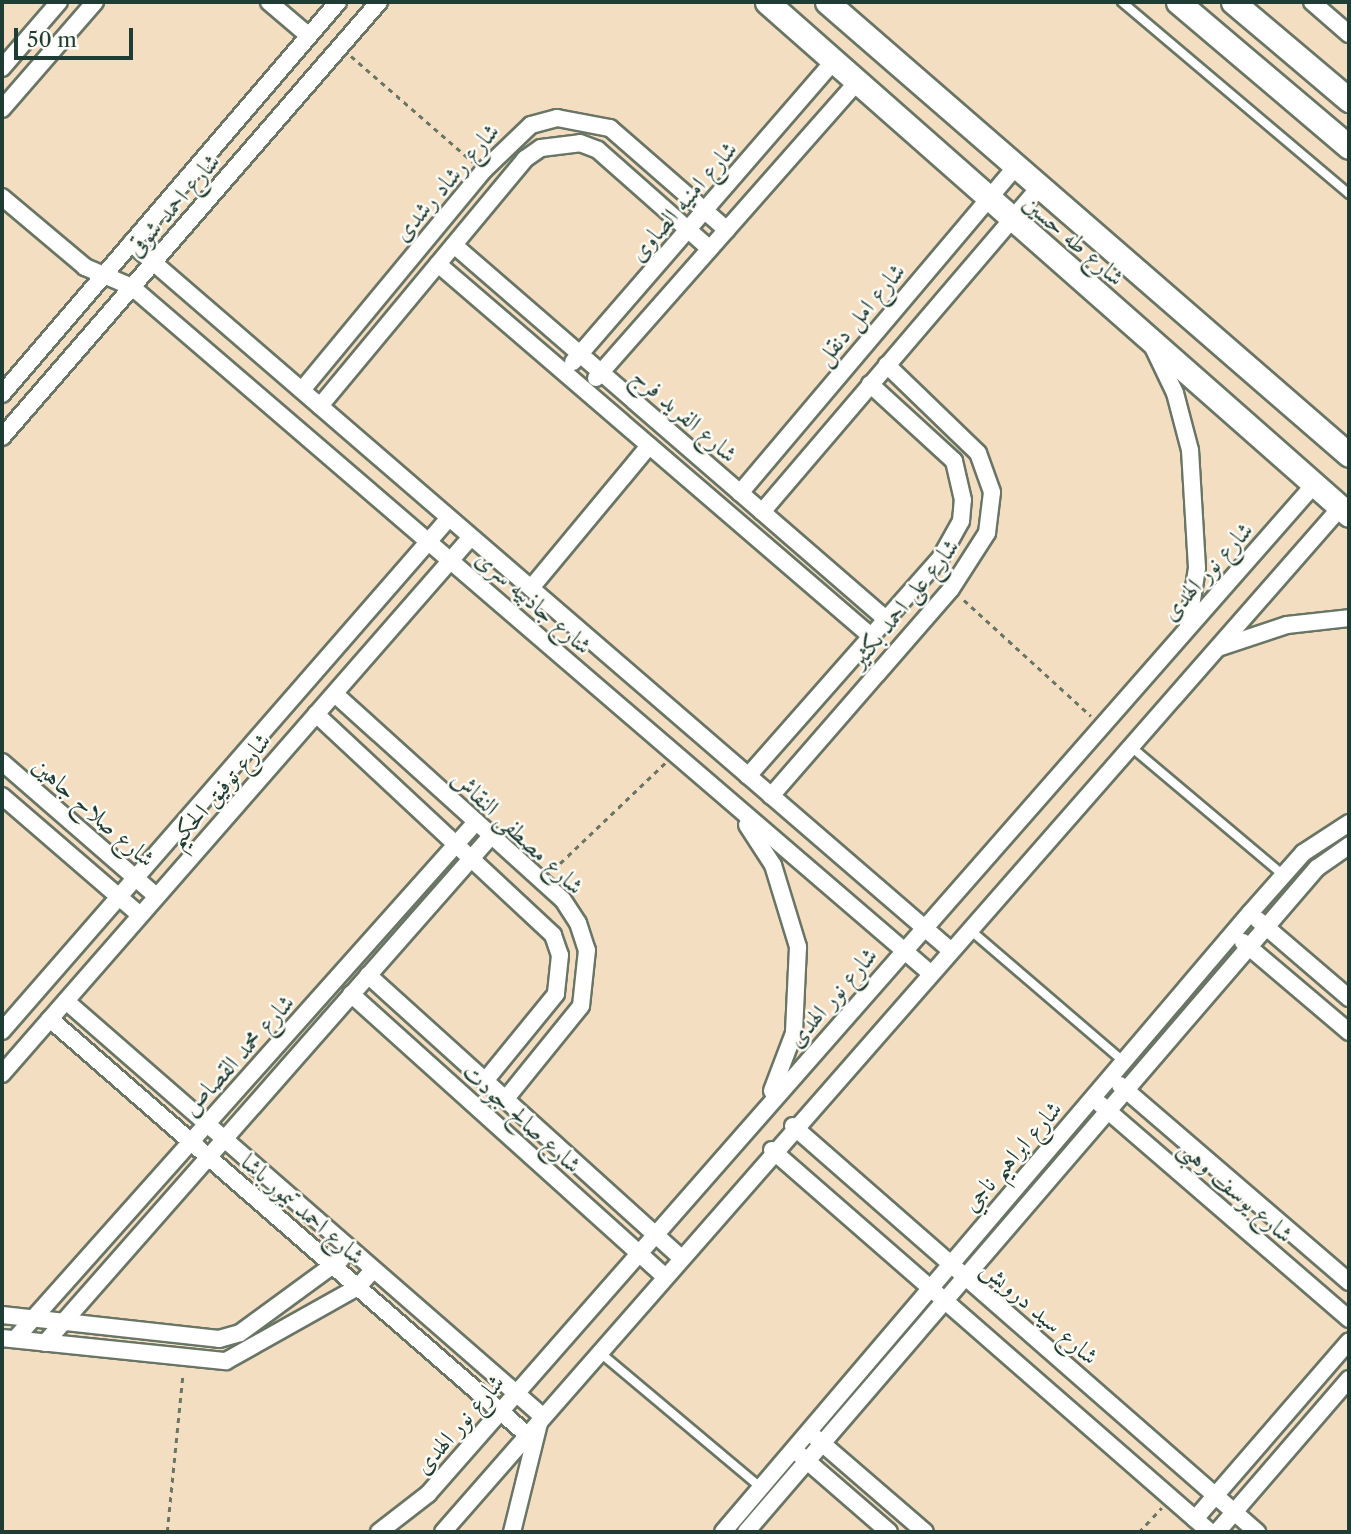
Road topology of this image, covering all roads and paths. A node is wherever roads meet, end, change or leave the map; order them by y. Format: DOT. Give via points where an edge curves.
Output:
graph roads {
  1 [pos="95,2"];
  2 [pos="269,2"];
  3 [pos="338,2"];
  4 [pos="379,2"];
  5 [pos="768,2"];
  6 [pos="827,2"];
  7 [pos="1122,2"];
  8 [pos="1178,2"];
  9 [pos="1233,2"];
  10 [pos="1311,2"];
  11 [pos="54,8"];
  12 [pos="70,30"];
  13 [pos="1349,34"];
  14 [pos="309,36"];
  15 [pos="340,46"];
  16 [pos="835,60"];
  17 [pos="2,68"];
  18 [pos="859,80"];
  19 [pos="1349,100"];
  20 [pos="2,109"];
  21 [pos="1349,146"];
  22 [pos="1016,166"];
  23 [pos="483,171"];
  24 [pos="502,187"];
  25 [pos="1040,187"];
  26 [pos="1349,194"];
  27 [pos="2,197"];
  28 [pos="986,199"];
  29 [pos="705,210"];
  30 [pos="1011,219"];
  31 [pos="688,229"];
  32 [pos="727,230"];
  33 [pos="131,243"];
  34 [pos="454,245"];
  35 [pos="710,249"];
  36 [pos="154,262"];
  37 [pos="438,264"];
  38 [pos="104,275"];
  39 [pos="132,287"];
  40 [pos="1151,343"];
  41 [pos="580,354"];
  42 [pos="887,365"];
  43 [pos="601,372"];
  44 [pos="565,373"];
  45 [pos="870,384"];
  46 [pos="302,390"];
  47 [pos="585,390"];
  48 [pos="2,394"];
  49 [pos="320,406"];
  50 [pos="2,437"];
  51 [pos="649,446"];
  52 [pos="1349,455"];
  53 [pos="1313,486"];
  54 [pos="740,493"];
  55 [pos="1345,511"];
  56 [pos="762,512"];
  57 [pos="449,518"];
  58 [pos="961,521"];
  59 [pos="987,533"];
  60 [pos="471,537"];
  61 [pos="428,541"];
  62 [pos="450,560"];
  63 [pos="531,588"];
  64 [pos="951,589"];
  65 [pos="1349,618"];
  66 [pos="887,620"];
  67 [pos="1188,626"];
  68 [pos="872,637"];
  69 [pos="1215,649"];
  70 [pos="609,656"];
  71 [pos="589,679"];
  72 [pos="335,694"];
  73 [pos="316,715"];
  74 [pos="1101,725"];
  75 [pos="1130,747"];
  76 [pos="675,754"];
  77 [pos="2,762"];
  78 [pos="748,776"];
  79 [pos="2,796"];
  80 [pos="771,796"];
  81 [pos="722,797"];
  82 [pos="476,822"];
  83 [pos="1349,823"];
  84 [pos="491,836"];
  85 [pos="458,843"];
  86 [pos="1349,846"];
  87 [pos="473,856"];
  88 [pos="1283,876"];
  89 [pos="135,878"];
  90 [pos="541,881"];
  91 [pos="119,896"];
  92 [pos="156,896"];
  93 [pos="1250,912"];
  94 [pos="140,915"];
  95 [pos="1266,926"];
  96 [pos="923,928"];
  97 [pos="968,929"];
  98 [pos="1233,934"];
  99 [pos="1249,947"];
  100 [pos="950,950"];
  101 [pos="904,951"];
  102 [pos="930,973"];
  103 [pos="368,975"];
  104 [pos="560,976"];
  105 [pos="588,979"];
  106 [pos="351,994"];
  107 [pos="1349,998"];
  108 [pos="66,1001"];
  109 [pos="50,1019"];
  110 [pos="2,1031"];
  111 [pos="1349,1032"];
  112 [pos="1124,1061"];
  113 [pos="2,1074"];
  114 [pos="1110,1076"];
  115 [pos="485,1081"];
  116 [pos="1126,1090"];
  117 [pos="1092,1097"];
  118 [pos="510,1104"];
  119 [pos="1108,1111"];
  120 [pos="761,1113"];
  121 [pos="207,1124"];
  122 [pos="793,1126"];
  123 [pos="499,1128"];
  124 [pos="224,1139"];
  125 [pos="191,1142"];
  126 [pos="772,1150"];
  127 [pos="209,1157"];
  128 [pos="655,1234"];
  129 [pos="350,1249"];
  130 [pos="639,1253"];
  131 [pos="679,1256"];
  132 [pos="950,1263"];
  133 [pos="335,1267"];
  134 [pos="373,1269"];
  135 [pos="663,1275"];
  136 [pos="965,1277"];
  137 [pos="1349,1282"];
  138 [pos="358,1287"];
  139 [pos="929,1287"];
  140 [pos="945,1301"];
  141 [pos="2,1315"];
  142 [pos="34,1318"];
  143 [pos="1349,1319"];
  144 [pos="63,1322"];
  145 [pos="8,1338"];
  146 [pos="1349,1341"];
  147 [pos="45,1343"];
  148 [pos="597,1350"];
  149 [pos="185,1359"];
  150 [pos="1349,1379"];
  151 [pos="515,1394"];
  152 [pos="500,1411"];
  153 [pos="541,1415"];
  154 [pos="807,1430"];
  155 [pos="525,1433"];
  156 [pos="822,1443"];
  157 [pos="792,1448"];
  158 [pos="807,1461"];
  159 [pos="759,1486"];
  160 [pos="1216,1495"];
  161 [pos="1170,1497"];
  162 [pos="1234,1512"];
  163 [pos="1195,1519"];
  164 [pos="167,1532"];
  165 [pos="379,1532"];
  166 [pos="443,1532"];
  167 [pos="512,1532"];
  168 [pos="723,1532"];
  169 [pos="746,1532"];
  170 [pos="889,1532"];
  171 [pos="925,1532"];
  172 [pos="1139,1532"];
  173 [pos="1210,1532"];
  174 [pos="1217,1532"];
  175 [pos="1258,1532"];
  1 -- 12 [label="street"];
  2 -- 14 [label="street"];
  3 -- 14 [label="street, شارع احمد شوقى"];
  4 -- 15 [label="street, شارع احمد شوقى"];
  5 -- 16 [label="street, شارع طه حسين"];
  6 -- 22 [label="street, شارع طه حسين"];
  7 -- 26 [label="lane"];
  8 -- 21 [label="street"];
  9 -- 19 [label="street"];
  10 -- 13 [label="street"];
  11 -- 12 [label="street"];
  11 -- 17 [label="street"];
  12 -- 20 [label="street"];
  14 -- 33 [label="street, شارع احمد شوقى"];
  15 -- 23 [label="path"];
  15 -- 36 [label="street, شارع احمد شوقى"];
  16 -- 18 [label="street, شارع طه حسين"];
  16 -- 29 [label="street, شارع امنيه الصاوى"];
  18 -- 28 [label="street, شارع طه حسين"];
  18 -- 32 [label="street"];
  22 -- 25 [label="street, شارع طه حسين"];
  22 -- 28 [label="street, شارع امل دنقل"];
  23 -- 24 [label="street"];
  23 -- 29 [label="street, شارع رشاد رشدى" via="531,125 585,119 630,142"];
  23 -- 46 [label="street, شارع رشاد رشدى"];
  24 -- 31 [label="street, شارع رشاد رشدى" via="541,148 580,144 614,162"];
  24 -- 34 [label="street, شارع رشاد رشدى"];
  25 -- 30 [label="street"];
  25 -- 52 [label="street, شارع طه حسين"];
  27 -- 38 [label="street, شارع جاذبيه سرى" via="79,263"];
  28 -- 30 [label="street, شارع طه حسين"];
  28 -- 54 [label="street, شارع امل دنقل"];
  29 -- 31 [label="street, شارع امنيه الصاوى"];
  29 -- 32 [label="street, شارع رشاد رشدى"];
  30 -- 40 [label="street, شارع طه حسين"];
  30 -- 42 [label="street"];
  31 -- 35 [label="street, شارع رشاد رشدى"];
  31 -- 41 [label="street, شارع امنيه الصاوى"];
  32 -- 35 [label="street"];
  33 -- 36 [label="street, شارع جاذبيه سرى"];
  33 -- 38 [label="street, شارع احمد شوقى"];
  34 -- 37 [label="street, شارع رشاد رشدى"];
  34 -- 41 [label="street, شارع الفريد فرج"];
  35 -- 43 [label="street"];
  36 -- 39 [label="street, شارع احمد شوقى"];
  36 -- 46 [label="street, شارع جاذبيه سرى"];
  37 -- 44 [label="street, شارع الفريد فرج"];
  37 -- 49 [label="street, شارع رشاد رشدى"];
  38 -- 39 [label="street, شارع جاذبيه سرى"];
  38 -- 48 [label="street, شارع احمد شوقى"];
  39 -- 50 [label="street, شارع احمد شوقى"];
  39 -- 61 [label="street, شارع جاذبيه سرى"];
  40 -- 53 [label="street, شارع طه حسين"];
  40 -- 67 [label="street" via="1175,393 1190,450 1197,532"];
  41 -- 43 [label="street, شارع الفريد فرج"];
  41 -- 44 [label="street, شارع امنيه الصاوى"];
  42 -- 45 [label="street"];
  42 -- 59 [label="street, شارع على احمد بكثير" via="978,453 992,492"];
  43 -- 47 [label="street"];
  43 -- 54 [label="street, شارع الفريد فرج"];
  44 -- 47 [label="street, شارع الفريد فرج"];
  45 -- 56 [label="street"];
  45 -- 58 [label="street, شارع على احمد بكثير" via="954,461 963,500"];
  46 -- 49 [label="street, شارع جاذبيه سرى"];
  47 -- 51 [label="street, شارع الفريد فرج"];
  49 -- 57 [label="street, شارع جاذبيه سرى"];
  51 -- 63 [label="street"];
  51 -- 68 [label="street, شارع الفريد فرج"];
  53 -- 55 [label="street, شارع طه حسين"];
  53 -- 67 [label="street, شارع نور الهدى"];
  54 -- 56 [label="street, شارع الفريد فرج"];
  55 -- 69 [label="street"];
  56 -- 66 [label="street, شارع الفريد فرج"];
  57 -- 60 [label="street, شارع جاذبيه سرى"];
  57 -- 61 [label="street, شارع توفيق الحكيم"];
  58 -- 59 [label="street"];
  58 -- 66 [label="street, شارع على احمد بكثير" via="942,557"];
  59 -- 64 [label="street, شارع على احمد بكثير"];
  60 -- 62 [label="street, شارع توفيق الحكيم"];
  60 -- 63 [label="street, شارع جاذبيه سرى"];
  61 -- 62 [label="street, شارع جاذبيه سرى"];
  61 -- 89 [label="street, شارع توفيق الحكيم"];
  62 -- 71 [label="street, شارع جاذبيه سرى"];
  62 -- 72 [label="street, شارع توفيق الحكيم"];
  63 -- 70 [label="street, شارع جاذبيه سرى"];
  64 -- 74 [label="path"];
  64 -- 80 [label="street, شارع على احمد بكثير"];
  65 -- 69 [label="street" via="1287,625"];
  66 -- 68 [label="street, شارع على احمد بكثير"];
  67 -- 74 [label="street, شارع نور الهدى"];
  68 -- 78 [label="street, شارع على احمد بكثير"];
  69 -- 75 [label="street"];
  70 -- 71 [label="street"];
  70 -- 78 [label="street, شارع جاذبيه سرى"];
  71 -- 76 [label="street, شارع جاذبيه سرى"];
  72 -- 73 [label="street, شارع توفيق الحكيم"];
  72 -- 82 [label="street, شارع مصطفى النقاش"];
  73 -- 85 [label="street, شارع مصطفى النقاش"];
  73 -- 92 [label="street, شارع توفيق الحكيم"];
  74 -- 96 [label="street, شارع نور الهدى"];
  75 -- 88 [label="lane"];
  75 -- 97 [label="street"];
  76 -- 81 [label="street, شارع جاذبيه سرى"];
  76 -- 90 [label="path"];
  77 -- 89 [label="street, شارع صلاح جاهين"];
  78 -- 80 [label="street, شارع جاذبيه سرى"];
  79 -- 91 [label="street, شارع صلاح جاهين"];
  80 -- 96 [label="street, شارع جاذبيه سرى"];
  81 -- 101 [label="street, شارع جاذبيه سرى"];
  81 -- 120 [label="street" via="773,865 798,947 794,1033"];
  82 -- 84 [label="street, شارع مصطفى النقاش"];
  82 -- 85 [label="street, شارع محمد القصاص"];
  83 -- 88 [label="street, شارع ابراهيم ناجي" via="1303,853"];
  84 -- 87 [label="street, شارع محمد القصاص"];
  84 -- 90 [label="street, شارع مصطفى النقاش"];
  85 -- 87 [label="street, شارع مصطفى النقاش"];
  85 -- 121 [label="street, شارع محمد القصاص"];
  86 -- 95 [label="street, شارع ابراهيم ناجي" via="1317,868"];
  87 -- 103 [label="street, شارع محمد القصاص"];
  87 -- 104 [label="street, شارع مصطفى النقاش" via="542,918 560,955"];
  88 -- 93 [label="street, شارع ابراهيم ناجي"];
  89 -- 91 [label="street, شارع توفيق الحكيم"];
  89 -- 92 [label="street, شارع صلاح جاهين"];
  90 -- 105 [label="street, شارع مصطفى النقاش" via="578,923"];
  91 -- 94 [label="street, شارع صلاح جاهين"];
  91 -- 110 [label="street, شارع توفيق الحكيم"];
  92 -- 94 [label="street, شارع توفيق الحكيم"];
  93 -- 95 [label="street"];
  93 -- 98 [label="street, شارع ابراهيم ناجي"];
  94 -- 108 [label="street, شارع توفيق الحكيم"];
  95 -- 99 [label="street, شارع ابراهيم ناجي"];
  95 -- 107 [label="street"];
  96 -- 100 [label="street, شارع جاذبيه سرى"];
  96 -- 101 [label="street, شارع نور الهدى"];
  97 -- 100 [label="street"];
  97 -- 112 [label="lane"];
  98 -- 99 [label="street"];
  98 -- 112 [label="street, شارع ابراهيم ناجي"];
  99 -- 111 [label="street"];
  99 -- 116 [label="street, شارع ابراهيم ناجي"];
  100 -- 102 [label="street"];
  101 -- 102 [label="street, شارع جاذبيه سرى"];
  101 -- 120 [label="street, شارع نور الهدى"];
  102 -- 122 [label="street"];
  103 -- 106 [label="street, شارع محمد القصاص"];
  103 -- 115 [label="street, شارع صالح جودت"];
  104 -- 105 [label="street"];
  104 -- 115 [label="street" via="556,994"];
  105 -- 118 [label="street, شارع مصطفى النقاش" via="581,1006"];
  106 -- 123 [label="street, شارع صالح جودت"];
  106 -- 124 [label="street, شارع محمد القصاص"];
  108 -- 109 [label="street, شارع توفيق الحكيم"];
  108 -- 121 [label="street, شارع احمد تيمور باشا"];
  109 -- 113 [label="street, شارع توفيق الحكيم"];
  109 -- 125 [label="street, شارع احمد تيمور باشا"];
  112 -- 114 [label="street, شارع ابراهيم ناجي"];
  114 -- 116 [label="street, شارع يوسف وهبى"];
  114 -- 117 [label="street, شارع ابراهيم ناجي"];
  115 -- 118 [label="street, شارع صالح جودت"];
  116 -- 119 [label="street, شارع ابراهيم ناجي"];
  116 -- 137 [label="street, شارع يوسف وهبى"];
  117 -- 119 [label="street, شارع يوسف وهبى"];
  117 -- 132 [label="street, شارع ابراهيم ناجي"];
  118 -- 123 [label="street, شارع مصطفى النقاش"];
  118 -- 128 [label="street, شارع صالح جودت"];
  119 -- 136 [label="street, شارع ابراهيم ناجي"];
  119 -- 143 [label="street, شارع يوسف وهبى"];
  120 -- 128 [label="street, شارع نور الهدى"];
  121 -- 124 [label="street, شارع احمد تيمور باشا"];
  121 -- 125 [label="street, شارع محمد القصاص"];
  122 -- 126 [label="street"];
  122 -- 132 [label="street, شارع سيد درويش"];
  123 -- 130 [label="street, شارع صالح جودت"];
  124 -- 127 [label="street, شارع محمد القصاص"];
  124 -- 129 [label="street, شارع احمد تيمور باشا"];
  125 -- 127 [label="street, شارع احمد تيمور باشا"];
  125 -- 142 [label="street, شارع محمد القصاص"];
  126 -- 131 [label="street"];
  126 -- 139 [label="street"];
  127 -- 133 [label="street, شارع احمد تيمور باشا"];
  127 -- 144 [label="street, شارع محمد القصاص"];
  128 -- 130 [label="street, شارع نور الهدى"];
  128 -- 131 [label="street, شارع صالح جودت"];
  129 -- 133 [label="street"];
  129 -- 134 [label="street, شارع احمد تيمور باشا"];
  130 -- 135 [label="street, شارع صالح جودت"];
  130 -- 151 [label="street, شارع نور الهدى"];
  131 -- 135 [label="street"];
  132 -- 136 [label="street, شارع سيد درويش"];
  132 -- 139 [label="street, شارع ابراهيم ناجي"];
  133 -- 138 [label="street, شارع احمد تيمور باشا"];
  133 -- 144 [label="street" via="231,1337 205,1340"];
  134 -- 138 [label="street, شارع محمد القصاص"];
  134 -- 151 [label="street, شارع احمد تيمور باشا"];
  135 -- 148 [label="street"];
  136 -- 140 [label="street, شارع ابراهيم ناجي"];
  136 -- 160 [label="street, شارع سيد درويش"];
  138 -- 149 [label="street, شارع محمد القصاص" via="240,1357"];
  138 -- 152 [label="street, شارع احمد تيمور باشا"];
  139 -- 140 [label="street"];
  139 -- 154 [label="street, شارع ابراهيم ناجي"];
  140 -- 156 [label="street, شارع ابراهيم ناجي"];
  140 -- 161 [label="street"];
  141 -- 142 [label="street"];
  142 -- 144 [label="street"];
  142 -- 145 [label="street, شارع محمد القصاص"];
  144 -- 147 [label="street, شارع محمد القصاص"];
  145 -- 147 [label="street, شارع محمد القصاص"];
  146 -- 160 [label="street"];
  147 -- 149 [label="street, شارع محمد القصاص"];
  148 -- 153 [label="street"];
  148 -- 159 [label="lane"];
  149 -- 164 [label="path"];
  150 -- 162 [label="street"];
  151 -- 152 [label="street, شارع نور الهدى"];
  151 -- 153 [label="street, شارع احمد تيمور باشا"];
  152 -- 155 [label="street, شارع احمد تيمور باشا"];
  152 -- 165 [label="street, شارع نور الهدى" via="428,1494"];
  153 -- 155 [label="street"];
  153 -- 167 [label="street"];
  154 -- 156 [label="street"];
  154 -- 157 [label="street, شارع ابراهيم ناجي"];
  155 -- 166 [label="street"];
  156 -- 158 [label="street, شارع ابراهيم ناجي"];
  156 -- 171 [label="street"];
  157 -- 158 [label="street"];
  157 -- 159 [label="street, شارع ابراهيم ناجي"];
  158 -- 169 [label="street, شارع ابراهيم ناجي"];
  158 -- 170 [label="street"];
  159 -- 168 [label="street, شارع ابراهيم ناجي"];
  160 -- 162 [label="street, شارع سيد درويش"];
  160 -- 163 [label="street"];
  161 -- 163 [label="street"];
  161 -- 172 [label="path"];
  162 -- 174 [label="street"];
  162 -- 175 [label="street, شارع سيد درويش"];
  163 -- 173 [label="street"];
}
